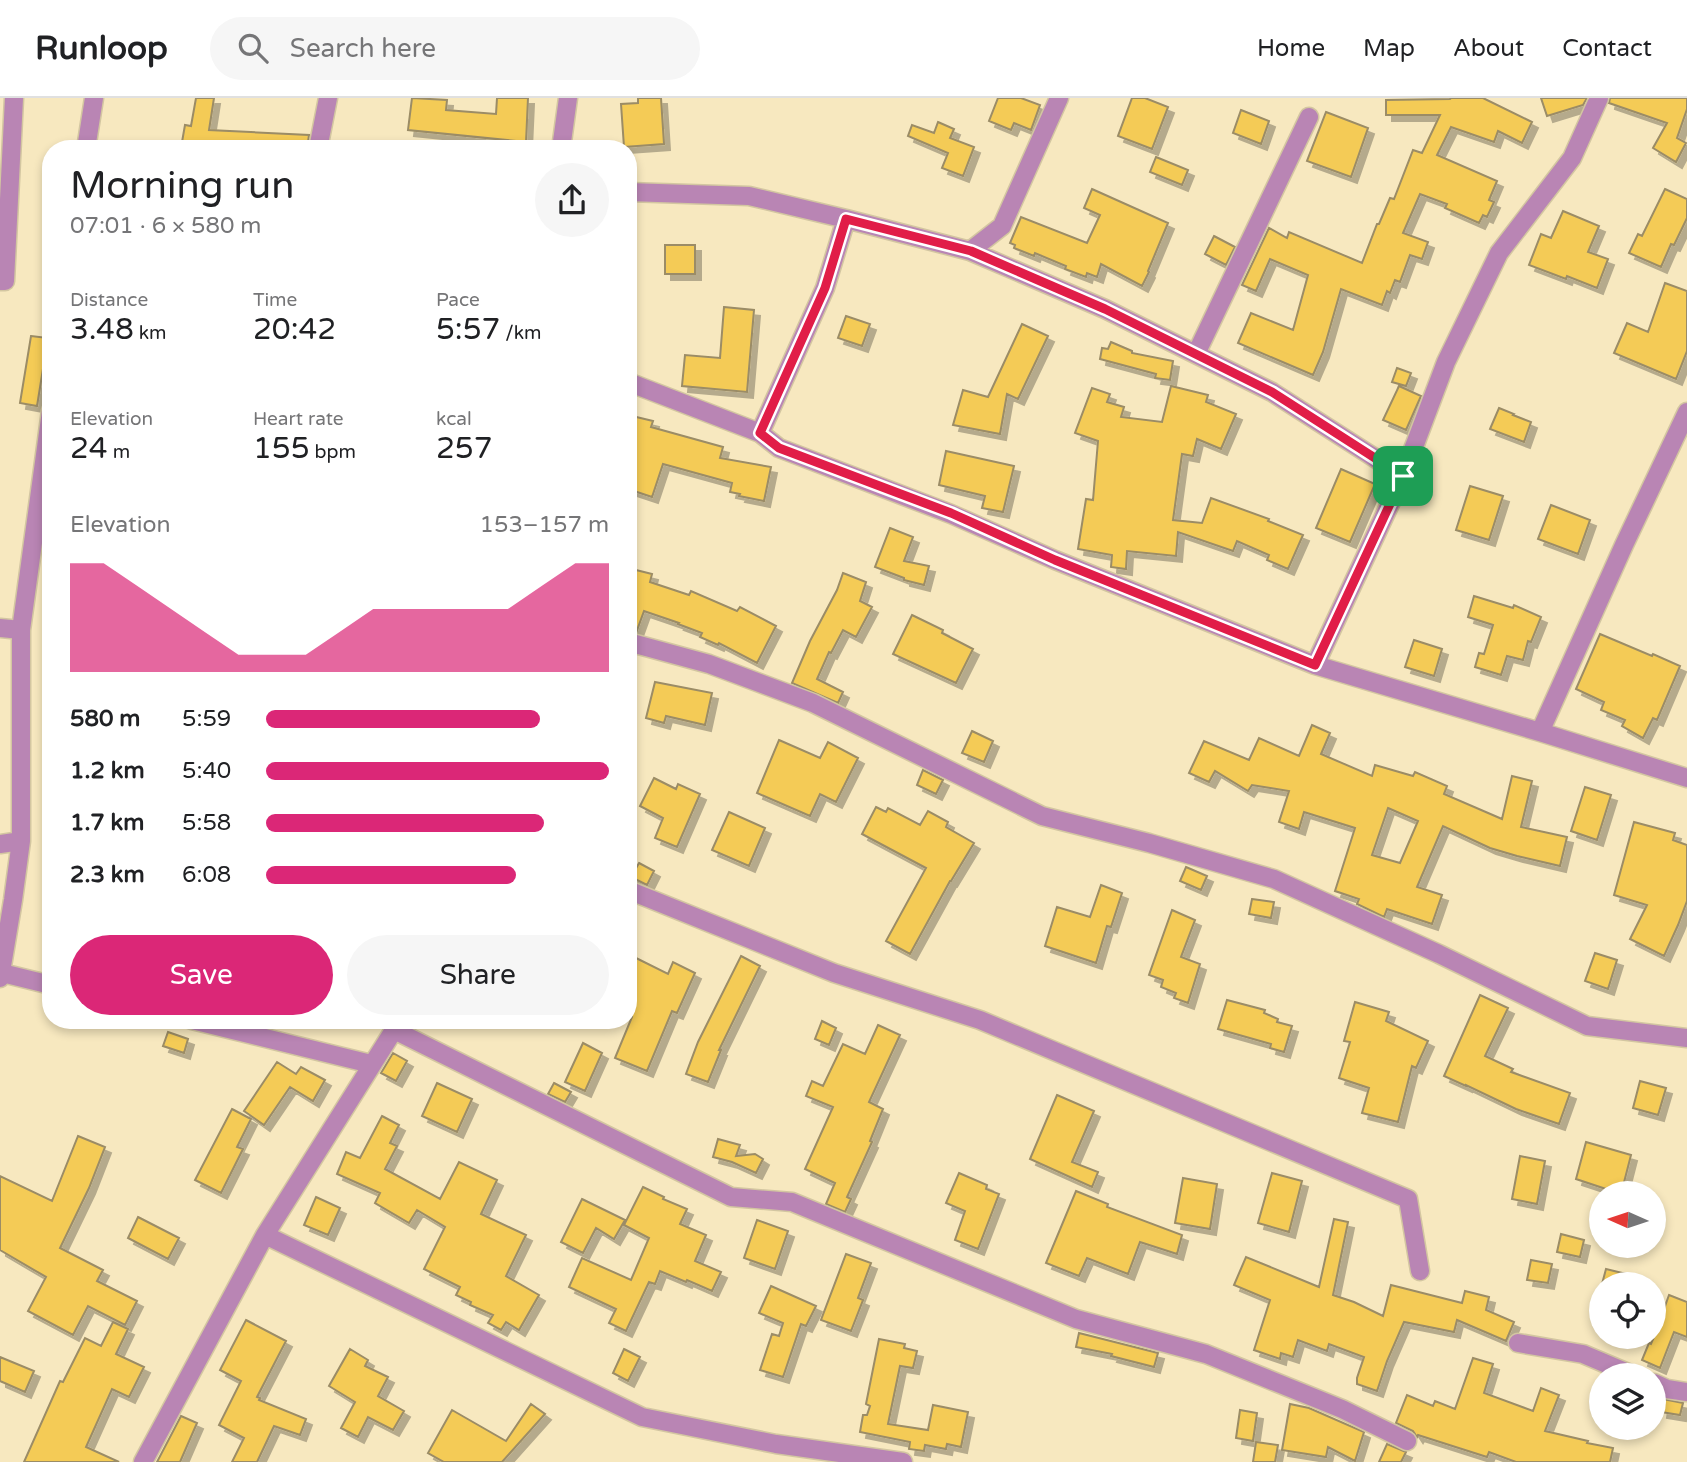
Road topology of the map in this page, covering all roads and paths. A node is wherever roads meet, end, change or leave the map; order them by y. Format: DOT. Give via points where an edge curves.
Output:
graph roads {
  1 [pos="14,98"];
  2 [pos="94,98"];
  3 [pos="328,98"];
  4 [pos="568,98"];
  5 [pos="1059,98"];
  6 [pos="1599,98"];
  7 [pos="1309,117"];
  8 [pos="87,140"];
  9 [pos="320,140"];
  10 [pos="562,140"];
  11 [pos="637,192"];
  12 [pos="846,219"];
  13 [pos="1002,226"];
  14 [pos="971,251"];
  15 [pos="998,263"];
  16 [pos="0,281"];
  17 [pos="1196,354"];
  18 [pos="637,385"];
  19 [pos="1687,412"];
  20 [pos="760,433"];
  21 [pos="1403,476"];
  22 [pos="42,477"];
  23 [pos="0,628"];
  24 [pos="21,630"];
  25 [pos="637,644"];
  26 [pos="1315,665"];
  27 [pos="1540,732"];
  28 [pos="1687,778"];
  29 [pos="21,841"];
  30 [pos="0,844"];
  31 [pos="637,894"];
  32 [pos="1,976"];
  33 [pos="42,983"];
  34 [pos="239,1029"];
  35 [pos="393,1029"];
  36 [pos="404,1029"];
  37 [pos="1687,1038"];
  38 [pos="371,1063"];
  39 [pos="265,1235"];
  40 [pos="1420,1271"];
  41 [pos="1518,1343"];
  42 [pos="1604,1363"];
  43 [pos="1666,1389"];
  44 [pos="1687,1392"];
  45 [pos="1407,1441"];
  46 [pos="143,1462"];
  47 [pos="903,1462"];
  1 -- 16 [label="street" via="5,281"];
  2 -- 8 [label="street"];
  3 -- 9 [label="street"];
  4 -- 10 [label="street"];
  5 -- 13 [label="street"];
  6 -- 21 [label="street" via="1572,158 1499,253 1446,362"];
  7 -- 17 [label="street"];
  11 -- 12 [label="street" via="749,196"];
  12 -- 14 [label="street"];
  12 -- 20 [label="street" via="825,288"];
  13 -- 14 [label="street"];
  13 -- 15 [label="street"];
  14 -- 15 [label="street"];
  15 -- 17 [label="street"];
  17 -- 21 [label="street" via="1272,392"];
  18 -- 20 [label="street"];
  19 -- 27 [label="street"];
  20 -- 26 [label="street" via="779,448 951,513"];
  21 -- 26 [label="street"];
  22 -- 24 [label="street"];
  23 -- 24 [label="street"];
  24 -- 29 [label="street"];
  25 -- 37 [label="street" via="709,664 813,703 1042,816 1274,879 1587,1026"];
  26 -- 27 [label="street"];
  27 -- 28 [label="street"];
  29 -- 30 [label="street"];
  29 -- 32 [label="street"];
  31 -- 40 [label="street" via="834,973 980,1020 1408,1199"];
  32 -- 33 [label="street"];
  34 -- 38 [label="street"];
  35 -- 38 [label="street"];
  36 -- 45 [label="street" via="731,1196 792,1202 1076,1319 1206,1354 1342,1409"];
  38 -- 39 [label="street"];
  39 -- 46 [label="street"];
  39 -- 47 [label="street" via="642,1417 776,1444"];
  41 -- 42 [label="street" via="1583,1354"];
  43 -- 44 [label="street"];
}
